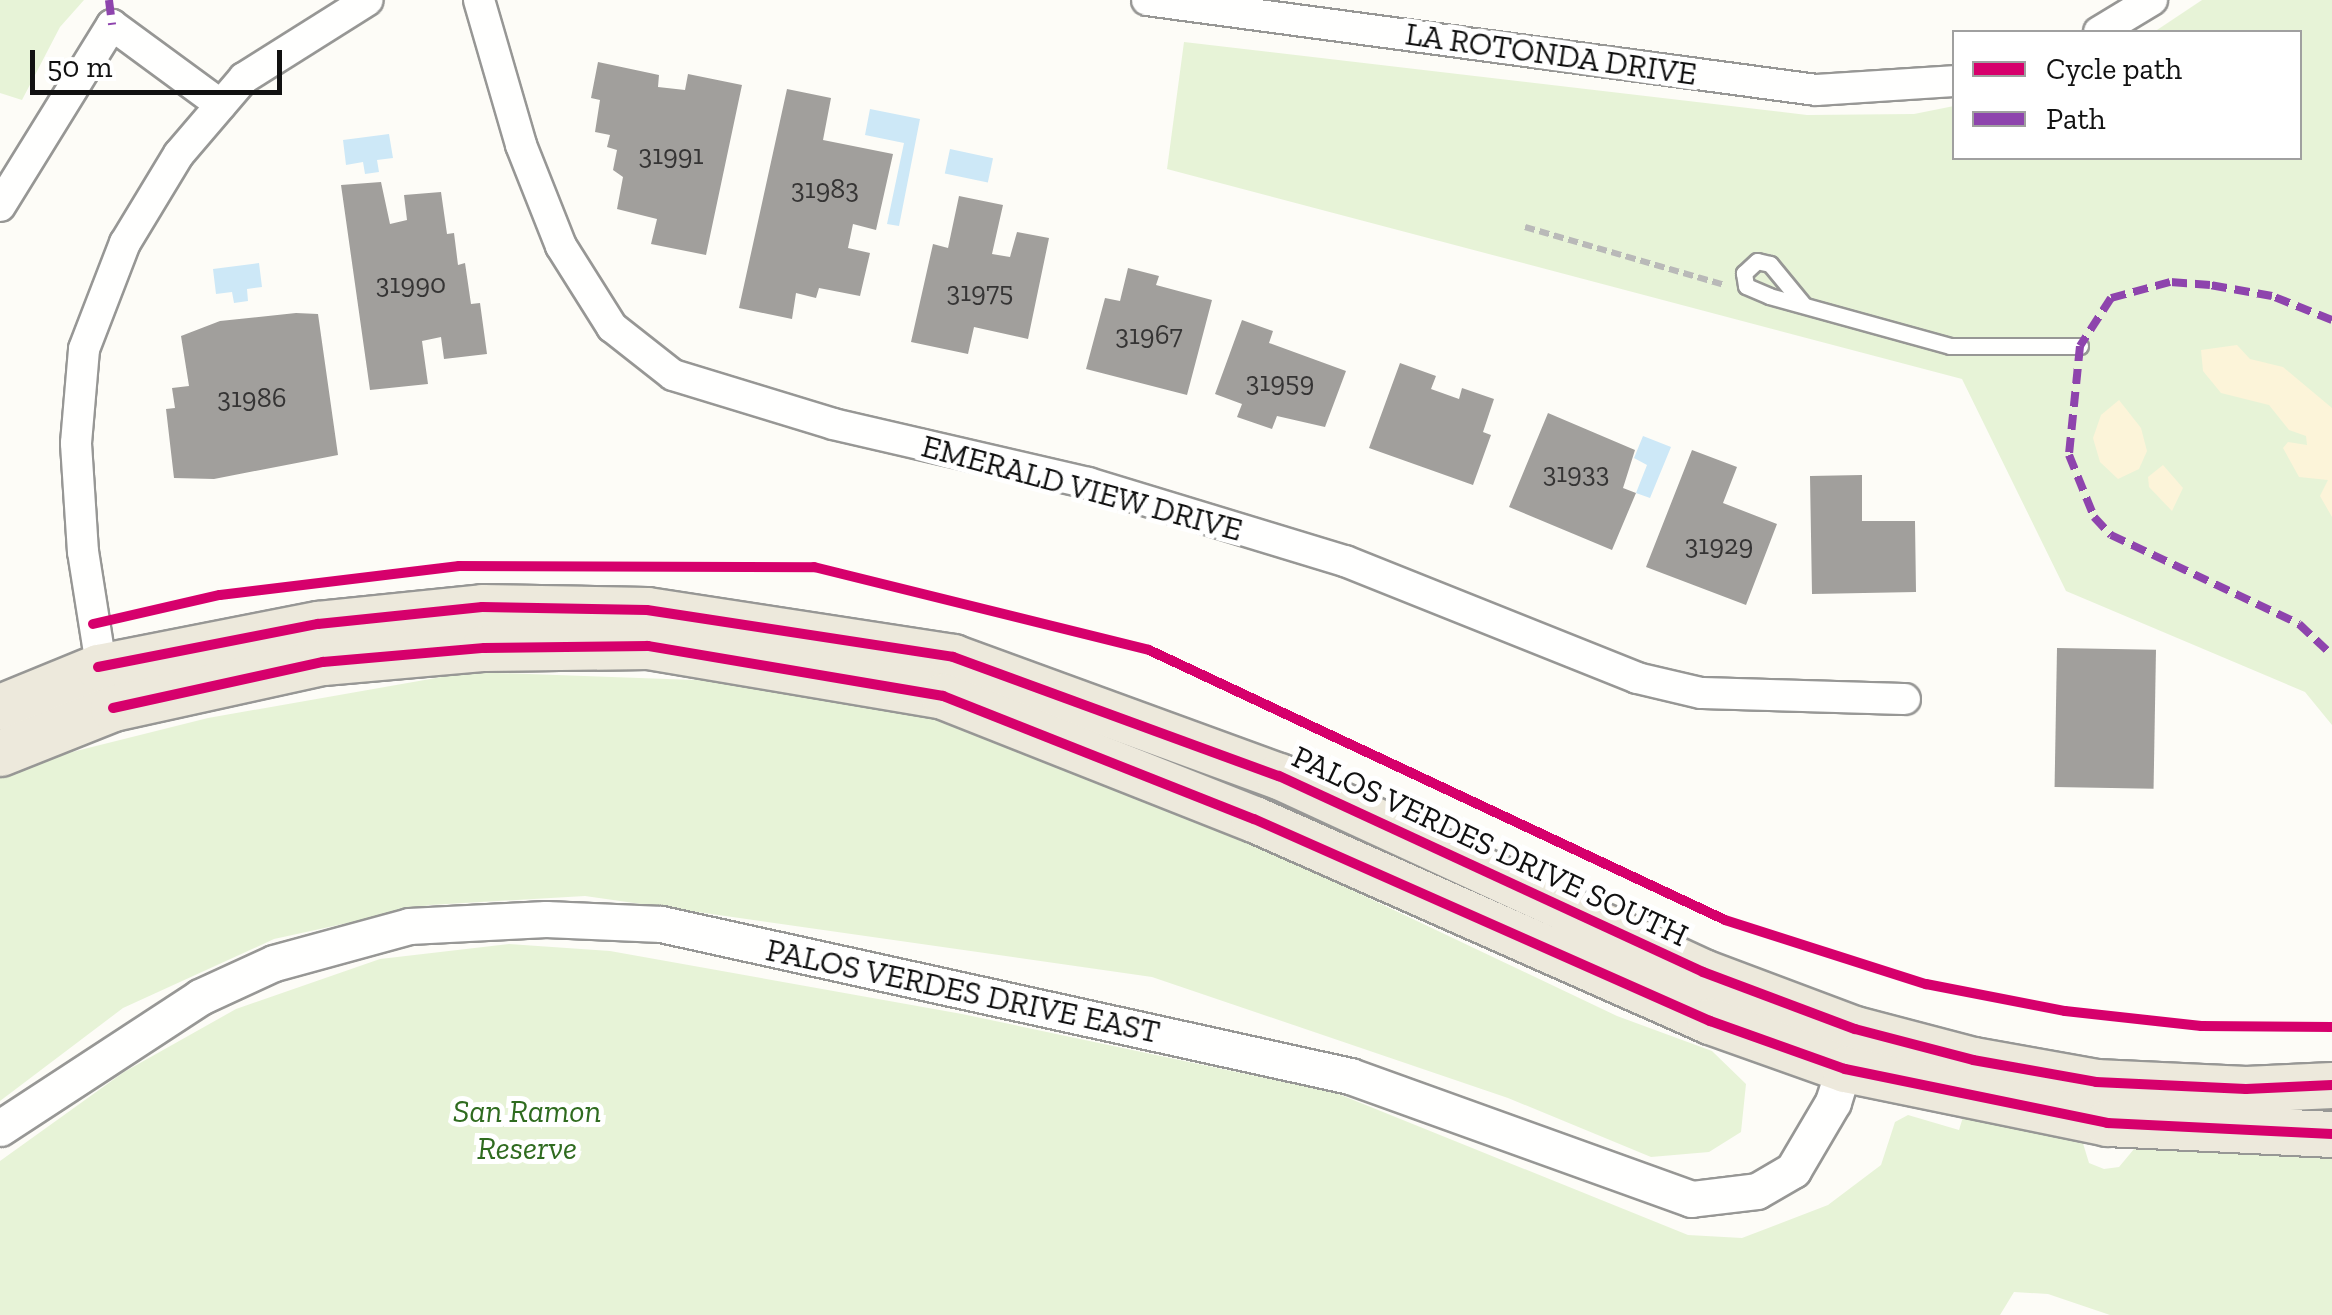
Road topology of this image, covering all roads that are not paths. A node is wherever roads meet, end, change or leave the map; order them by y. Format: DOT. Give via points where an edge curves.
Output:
graph roads {
  1 [pos="368,0"];
  2 [pos="479,0"];
  3 [pos="1147,0"];
  4 [pos="2152,0"];
  5 [pos="2102,30"];
  6 [pos="1952,81"];
  7 [pos="221,105"];
  8 [pos="0,206"];
  9 [pos="1804,304"];
  10 [pos="2080,346"];
  11 [pos="106,688"];
  12 [pos="1905,699"];
  13 [pos="0,707"];
  14 [pos="0,753"];
  15 [pos="1850,1049"];
  16 [pos="2332,1085"];
  17 [pos="0,1128"];
  18 [pos="2332,1134"];
  1 -- 7 [label="street" via="244,78"];
  2 -- 12 [label="street, EMERALD VIEW DRIVE" via="521,145 560,246 612,327 674,376 833,424 1088,483 1345,561 1637,678 1701,693"];
  3 -- 6 [label="street, LA ROTONDA DRIVE" via="1816,90"];
  4 -- 5 [label="street"];
  7 -- 8 [label="street" via="112,24"];
  7 -- 11 [label="street" via="179,154 126,243 84,349 76,443"];
  9 -- 9 [label="lane" via="1746,286 1744,273 1758,262 1770,264"];
  9 -- 10 [label="lane" via="1950,346"];
  11 -- 13 [label="main road, PALOS VERDES DRIVE SOUTH"];
  11 -- 14 [label="main road, PALOS VERDES DRIVE SOUTH"];
  11 -- 15 [label="main road, PALOS VERDES DRIVE SOUTH" via="484,648 648,646 943,696 1254,819 1710,1021"];
  15 -- 16 [label="main road, PALOS VERDES DRIVE SOUTH" via="1973,1060 2096,1082 2246,1089"];
  15 -- 17 [label="street, PALOS VERDES DRIVE EAST" via="1816,1138 1793,1170 1757,1191 1691,1199 1350,1076 661,924 546,919 409,926 274,962 200,997"];
  15 -- 18 [label="main road, PALOS VERDES DRIVE SOUTH" via="2107,1124"];
}
